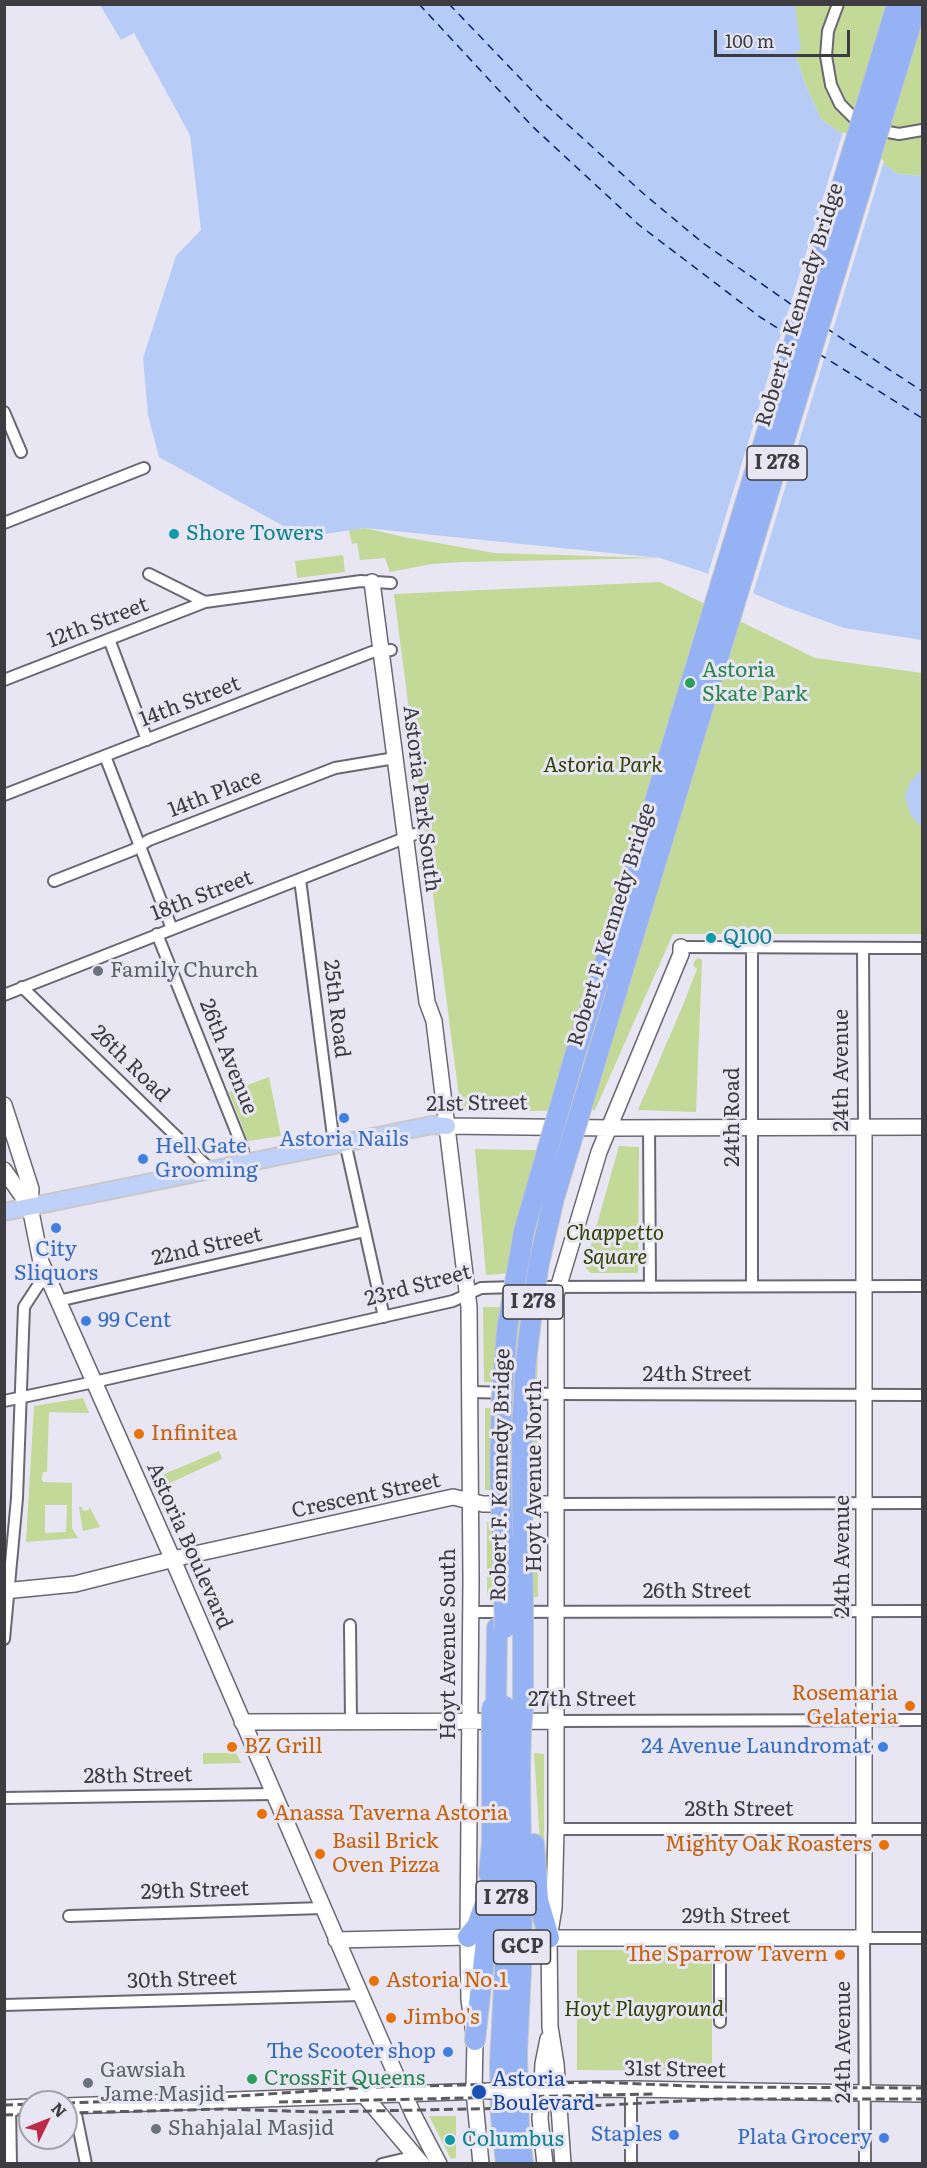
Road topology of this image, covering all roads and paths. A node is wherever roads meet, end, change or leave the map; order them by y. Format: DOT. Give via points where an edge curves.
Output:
graph roads {
  1 [pos="838,4"];
  2 [pos="897,4"];
  3 [pos="916,4"];
  4 [pos="922,130"];
  5 [pos="4,412"];
  6 [pos="21,452"];
  7 [pos="144,468"];
  8 [pos="4,523"];
  9 [pos="150,574"];
  10 [pos="382,583"];
  11 [pos="206,602"];
  12 [pos="109,639"];
  13 [pos="386,651"];
  14 [pos="4,680"];
  15 [pos="147,740"];
  16 [pos="105,756"];
  17 [pos="395,758"];
  18 [pos="4,795"];
  19 [pos="410,836"];
  20 [pos="140,846"];
  21 [pos="300,879"];
  22 [pos="54,881"];
  23 [pos="172,929"];
  24 [pos="157,934"];
  25 [pos="681,947"];
  26 [pos="752,948"];
  27 [pos="863,948"];
  28 [pos="922,948"];
  29 [pos="22,987"];
  30 [pos="4,995"];
  31 [pos="4,1105"];
  32 [pos="447,1126"];
  33 [pos="752,1126"];
  34 [pos="649,1127"];
  35 [pos="864,1127"];
  36 [pos="922,1127"];
  37 [pos="609,1128"];
  38 [pos="340,1143"];
  39 [pos="245,1163"];
  40 [pos="4,1170"];
  41 [pos="211,1170"];
  42 [pos="30,1207"];
  43 [pos="4,1212"];
  44 [pos="365,1231"];
  45 [pos="49,1279"];
  46 [pos="558,1286"];
  47 [pos="752,1286"];
  48 [pos="863,1286"];
  49 [pos="922,1286"];
  50 [pos="650,1287"];
  51 [pos="468,1294"];
  52 [pos="58,1301"];
  53 [pos="384,1317"];
  54 [pos="94,1382"];
  55 [pos="471,1392"];
  56 [pos="556,1394"];
  57 [pos="863,1395"];
  58 [pos="922,1395"];
  59 [pos="21,1398"];
  60 [pos="4,1401"];
  61 [pos="469,1501"];
  62 [pos="864,1503"];
  63 [pos="922,1503"];
  64 [pos="556,1504"];
  65 [pos="173,1560"];
  66 [pos="503,1561"];
  67 [pos="7,1591"];
  68 [pos="864,1611"];
  69 [pos="922,1611"];
  70 [pos="471,1612"];
  71 [pos="556,1612"];
  72 [pos="350,1625"];
  73 [pos="505,1628"];
  74 [pos="4,1640"];
  75 [pos="922,1720"];
  76 [pos="470,1721"];
  77 [pos="556,1721"];
  78 [pos="864,1721"];
  79 [pos="242,1722"];
  80 [pos="351,1722"];
  81 [pos="508,1732"];
  82 [pos="273,1794"];
  83 [pos="4,1798"];
  84 [pos="556,1829"];
  85 [pos="864,1829"];
  86 [pos="922,1829"];
  87 [pos="323,1908"];
  88 [pos="69,1916"];
  89 [pos="468,1937"];
  90 [pos="549,1938"];
  91 [pos="720,1938"];
  92 [pos="864,1938"];
  93 [pos="922,1938"];
  94 [pos="336,1940"];
  95 [pos="360,1995"];
  96 [pos="4,2005"];
  97 [pos="720,2022"];
  98 [pos="550,2027"];
  99 [pos="475,2040"];
  100 [pos="631,2089"];
  101 [pos="535,2090"];
  102 [pos="557,2090"];
  103 [pos="481,2091"];
  104 [pos="405,2093"];
  105 [pos="363,2094"];
  106 [pos="865,2094"];
  107 [pos="922,2094"];
  108 [pos="78,2105"];
  109 [pos="7,2107"];
  110 [pos="78,2134"];
  111 [pos="419,2160"];
  112 [pos="11,2163"];
  113 [pos="86,2163"];
  114 [pos="382,2163"];
  115 [pos="439,2163"];
  116 [pos="481,2163"];
  117 [pos="506,2163"];
  118 [pos="523,2163"];
  119 [pos="545,2163"];
  120 [pos="563,2163"];
  121 [pos="631,2163"];
  122 [pos="865,2163"];
  1 -- 4 [label="street" via="828,31 826,56 831,85 840,104 872,129 899,134"];
  2 -- 66 [label="highway, Robert F. Kennedy Bridge / I 278, bridge" via="524,1231 507,1329 502,1395"];
  3 -- 73 [label="highway, Robert F. Kennedy Bridge / I 278, bridge" via="546,1231 532,1306"];
  5 -- 6 [label="street"];
  7 -- 8 [label="street"];
  9 -- 11 [label="street"];
  10 -- 11 [label="street, 12th Street" via="361,581"];
  10 -- 13 [label="main road, Astoria Park South"];
  11 -- 12 [label="street, 12th Street"];
  12 -- 14 [label="street, 12th Street"];
  12 -- 15 [label="street"];
  13 -- 15 [label="street, 14th Street" via="372,652"];
  13 -- 17 [label="main road, Astoria Park South"];
  13 -- 19 [label="main road, Astoria Park South"];
  15 -- 16 [label="street, 14th Street"];
  16 -- 18 [label="street, 14th Street"];
  16 -- 20 [label="street"];
  17 -- 19 [label="main road, Astoria Park South"];
  17 -- 20 [label="street, 14th Place" via="335,768"];
  19 -- 21 [label="street, 18th Street"];
  19 -- 32 [label="main road, Astoria Park South" via="427,1002 434,1021"];
  20 -- 22 [label="street, 14th Place"];
  20 -- 23 [label="street"];
  21 -- 23 [label="street, 18th Street"];
  21 -- 38 [label="street, 25th Road"];
  23 -- 24 [label="street, 18th Street"];
  24 -- 29 [label="street, 18th Street"];
  24 -- 39 [label="street, 26th Avenue" via="242,1146"];
  25 -- 26 [label="street"];
  25 -- 37 [label="main road, Hoyt Avenue North"];
  26 -- 27 [label="street"];
  26 -- 33 [label="street, 24th Road"];
  27 -- 28 [label="street"];
  27 -- 35 [label="street, 24th Avenue"];
  29 -- 30 [label="street, 18th Street"];
  29 -- 41 [label="street, 26th Road"];
  31 -- 42 [label="main road" via="31,1189"];
  32 -- 37 [label="main road, 21st Street"];
  32 -- 38 [label="main road, 21st Street" via="432,1125"];
  32 -- 51 [label="main road, Hoyt Avenue South"];
  33 -- 34 [label="main road, 21st Street"];
  33 -- 35 [label="main road, 21st Street"];
  33 -- 47 [label="street, 24th Road"];
  34 -- 37 [label="main road, 21st Street"];
  34 -- 50 [label="street"];
  35 -- 36 [label="main road, 21st Street"];
  35 -- 48 [label="main road, 24th Avenue"];
  37 -- 46 [label="main road, Hoyt Avenue North"];
  38 -- 39 [label="main road, 21st Street"];
  38 -- 44 [label="street, 25th Road"];
  39 -- 41 [label="main road, 21st Street"];
  40 -- 42 [label="main road, Astoria Boulevard"];
  41 -- 42 [label="main road, 21st Street"];
  42 -- 43 [label="main road, 21st Street"];
  42 -- 45 [label="main road, Astoria Boulevard" via="41,1262"];
  44 -- 52 [label="street, 22nd Street"];
  44 -- 53 [label="street, 25th Road"];
  45 -- 52 [label="main road, Astoria Boulevard"];
  45 -- 59 [label="street" via="39,1284 24,1307"];
  46 -- 50 [label="street, 23rd Street"];
  46 -- 51 [label="street, 23rd Street" via="481,1288"];
  46 -- 56 [label="main road, Hoyt Avenue North"];
  47 -- 48 [label="street, 23rd Street"];
  47 -- 50 [label="street, 23rd Street"];
  48 -- 49 [label="street, 23rd Street"];
  48 -- 57 [label="main road, 24th Avenue"];
  51 -- 53 [label="street, 23rd Street"];
  51 -- 55 [label="main road, Hoyt Avenue South"];
  52 -- 54 [label="main road, Astoria Boulevard"];
  53 -- 54 [label="street, 23rd Street"];
  54 -- 59 [label="street, 23rd Street"];
  54 -- 65 [label="main road, Astoria Boulevard"];
  55 -- 56 [label="street, 24th Street"];
  55 -- 61 [label="main road, Hoyt Avenue South"];
  56 -- 57 [label="street, 24th Street"];
  56 -- 64 [label="main road, Hoyt Avenue North"];
  57 -- 58 [label="street, 24th Street"];
  57 -- 62 [label="main road, 24th Avenue"];
  59 -- 60 [label="street, 23rd Street"];
  59 -- 67 [label="street" via="17,1498"];
  61 -- 64 [label="main road, Crescent Street"];
  61 -- 65 [label="main road, Crescent Street" via="453,1497"];
  61 -- 70 [label="main road, Hoyt Avenue South"];
  62 -- 63 [label="street, Crescent Street"];
  62 -- 64 [label="street, Crescent Street"];
  62 -- 68 [label="main road, 24th Avenue"];
  64 -- 71 [label="main road, Hoyt Avenue North"];
  65 -- 67 [label="main road, Crescent Street" via="75,1584"];
  65 -- 79 [label="main road, Astoria Boulevard"];
  66 -- 73 [label="highway, I 278, bridge"];
  66 -- 73 [label="highway, bridge" via="492,1613"];
  67 -- 74 [label="street"];
  68 -- 69 [label="street, 26th Street"];
  68 -- 71 [label="street, 26th Street"];
  68 -- 78 [label="main road, 24th Avenue"];
  70 -- 71 [label="street, 26th Street"];
  70 -- 76 [label="main road, Hoyt Avenue South"];
  71 -- 77 [label="main road, Hoyt Avenue North"];
  72 -- 80 [label="street"];
  73 -- 81 [label="highway, I 278, bridge" via="504,1707"];
  75 -- 78 [label="street, 27th Street"];
  76 -- 77 [label="main road, 27th Street"];
  76 -- 80 [label="main road, 27th Street"];
  76 -- 89 [label="main road, Hoyt Avenue South"];
  77 -- 78 [label="street, 27th Street"];
  77 -- 84 [label="main road, Hoyt Avenue North"];
  78 -- 85 [label="main road, 24th Avenue"];
  79 -- 80 [label="main road, 27th Street"];
  79 -- 82 [label="main road, Astoria Boulevard"];
  81 -- 89 [label="highway" via="489,1877 480,1920"];
  81 -- 90 [label="highway" via="531,1787 537,1900"];
  81 -- 99 [label="highway"];
  81 -- 117 [label="highway, I 278" via="507,1924 500,2063"];
  81 -- 118 [label="highway, GCP" via="520,1771 522,1949 517,2069"];
  82 -- 83 [label="street, 28th Street"];
  82 -- 87 [label="main road, Astoria Boulevard"];
  84 -- 85 [label="street, 28th Street"];
  84 -- 90 [label="main road, Hoyt Avenue North" via="554,1908"];
  85 -- 86 [label="street, 28th Street"];
  85 -- 92 [label="main road, 24th Avenue"];
  87 -- 88 [label="street, 29th Street"];
  87 -- 94 [label="main road, Astoria Boulevard"];
  89 -- 94 [label="main road"];
  89 -- 99 [label="main road, Hoyt Avenue South" via="469,2000"];
  90 -- 91 [label="main road, 29th Street"];
  90 -- 98 [label="main road, Hoyt Avenue North"];
  91 -- 92 [label="main road, 29th Street"];
  91 -- 97 [label="street"];
  92 -- 93 [label="street, 29th Street"];
  92 -- 106 [label="street, 24th Avenue"];
  94 -- 95 [label="main road, Astoria Boulevard"];
  95 -- 96 [label="street, 30th Street"];
  95 -- 104 [label="main road, Astoria Boulevard"];
  98 -- 101 [label="main road, Hoyt Avenue North"];
  98 -- 102 [label="main road, Hoyt Avenue North"];
  99 -- 103 [label="main road, Hoyt Avenue South"];
  100 -- 102 [label="main road, 31st Street"];
  100 -- 106 [label="main road, 31st Street"];
  100 -- 121 [label="street"];
  101 -- 102 [label="main road, 31st Street"];
  101 -- 103 [label="main road, 31st Street, bridge"];
  101 -- 119 [label="main road, Hoyt Avenue North"];
  102 -- 120 [label="main road, Hoyt Avenue North"];
  103 -- 104 [label="main road, 31st Street"];
  103 -- 116 [label="main road, Hoyt Avenue South"];
  104 -- 105 [label="main road, 31st Street"];
  104 -- 115 [label="main road, Astoria Boulevard"];
  105 -- 108 [label="main road, 31st Street"];
  105 -- 111 [label="main road"];
  106 -- 107 [label="main road, 31st Street"];
  106 -- 122 [label="street, 24th Avenue"];
  109 -- 112 [label="street"];
  110 -- 113 [label="street"];
  111 -- 114 [label="street"];
}
